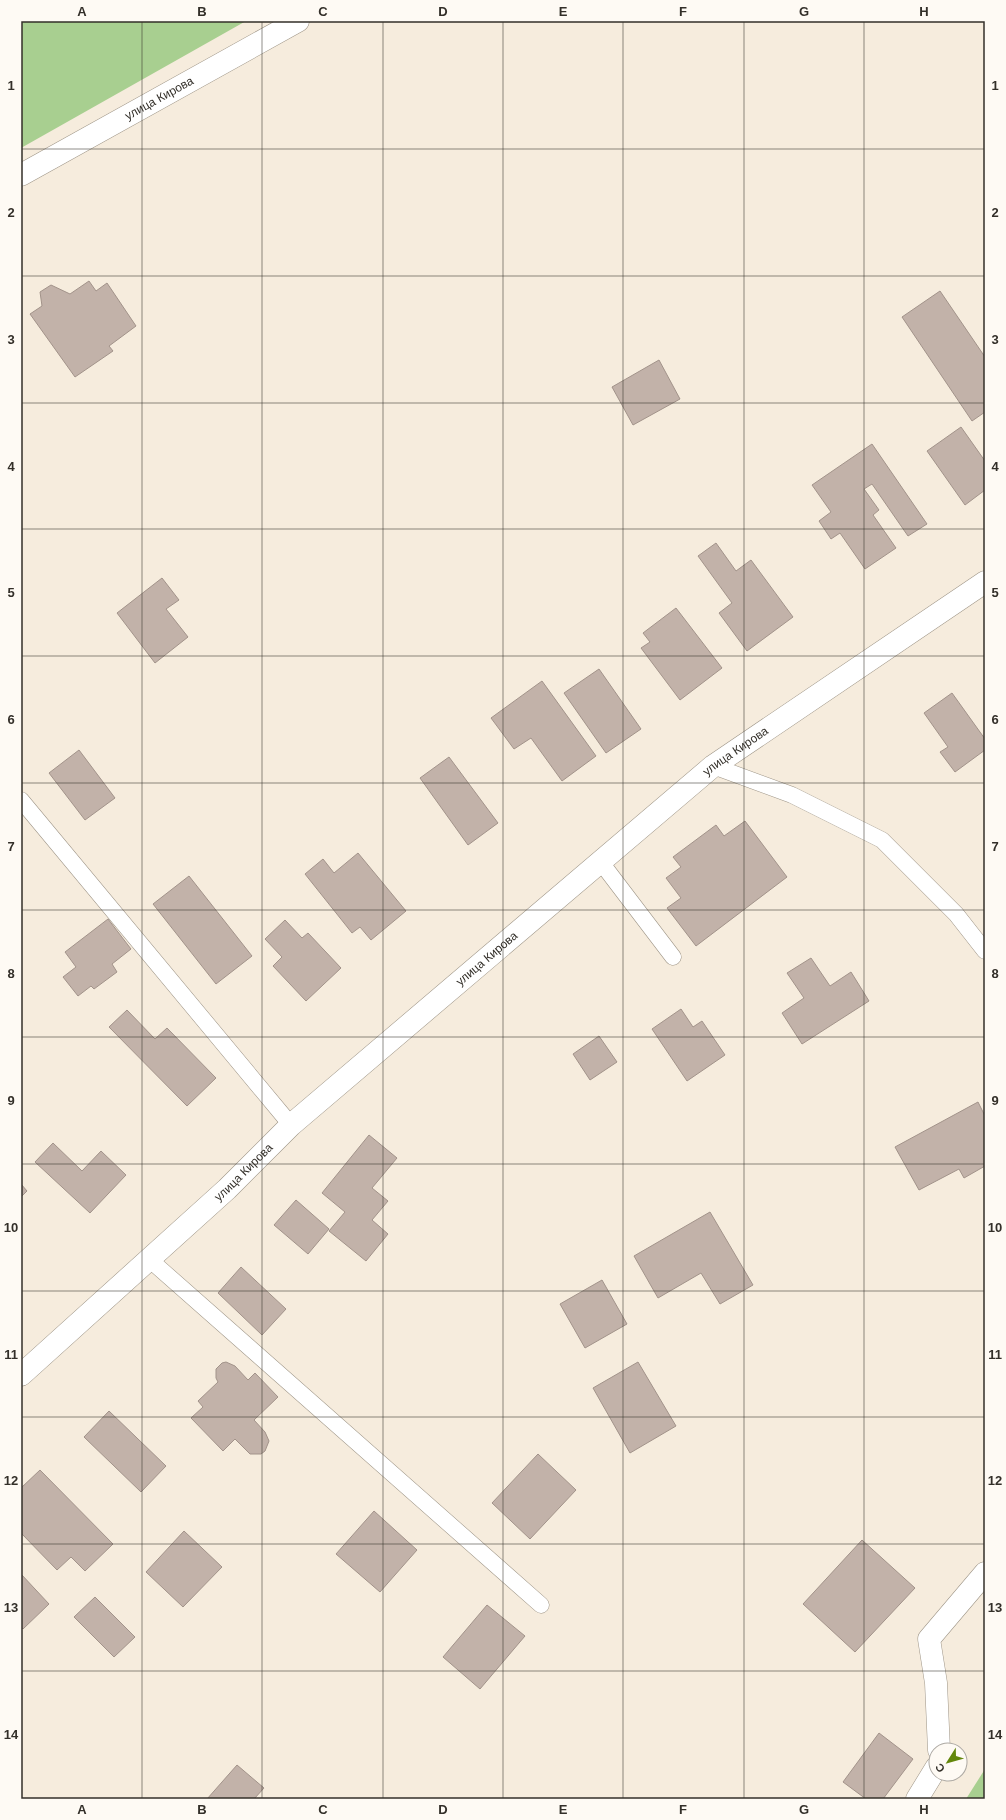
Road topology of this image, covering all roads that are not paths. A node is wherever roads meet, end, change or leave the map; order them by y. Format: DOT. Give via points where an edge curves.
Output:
graph roads {
  1 [pos="298,21"];
  2 [pos="21,175"];
  3 [pos="985,582"];
  4 [pos="713,766"];
  5 [pos="21,800"];
  6 [pos="600,861"];
  7 [pos="985,951"];
  8 [pos="673,957"];
  9 [pos="291,1125"];
  10 [pos="149,1259"];
  11 [pos="21,1375"];
  12 [pos="985,1573"];
  13 [pos="541,1605"];
  14 [pos="939,1742"];
  15 [pos="928,1781"];
  16 [pos="917,1799"];
  1 -- 2 [label="street, улица Кирова"];
  3 -- 4 [label="street, улица Кирова"];
  4 -- 6 [label="street, улица Кирова"];
  4 -- 7 [label="lane" via="792,794 882,840 956,914"];
  5 -- 9 [label="lane"];
  6 -- 8 [label="lane"];
  6 -- 9 [label="street, улица Кирова"];
  9 -- 10 [label="street, улица Кирова" via="227,1189"];
  10 -- 11 [label="street, улица Кирова"];
  10 -- 13 [label="lane"];
  12 -- 14 [label="street" via="929,1638 936,1683"];
  15 -- 16 [label="street"];
}
